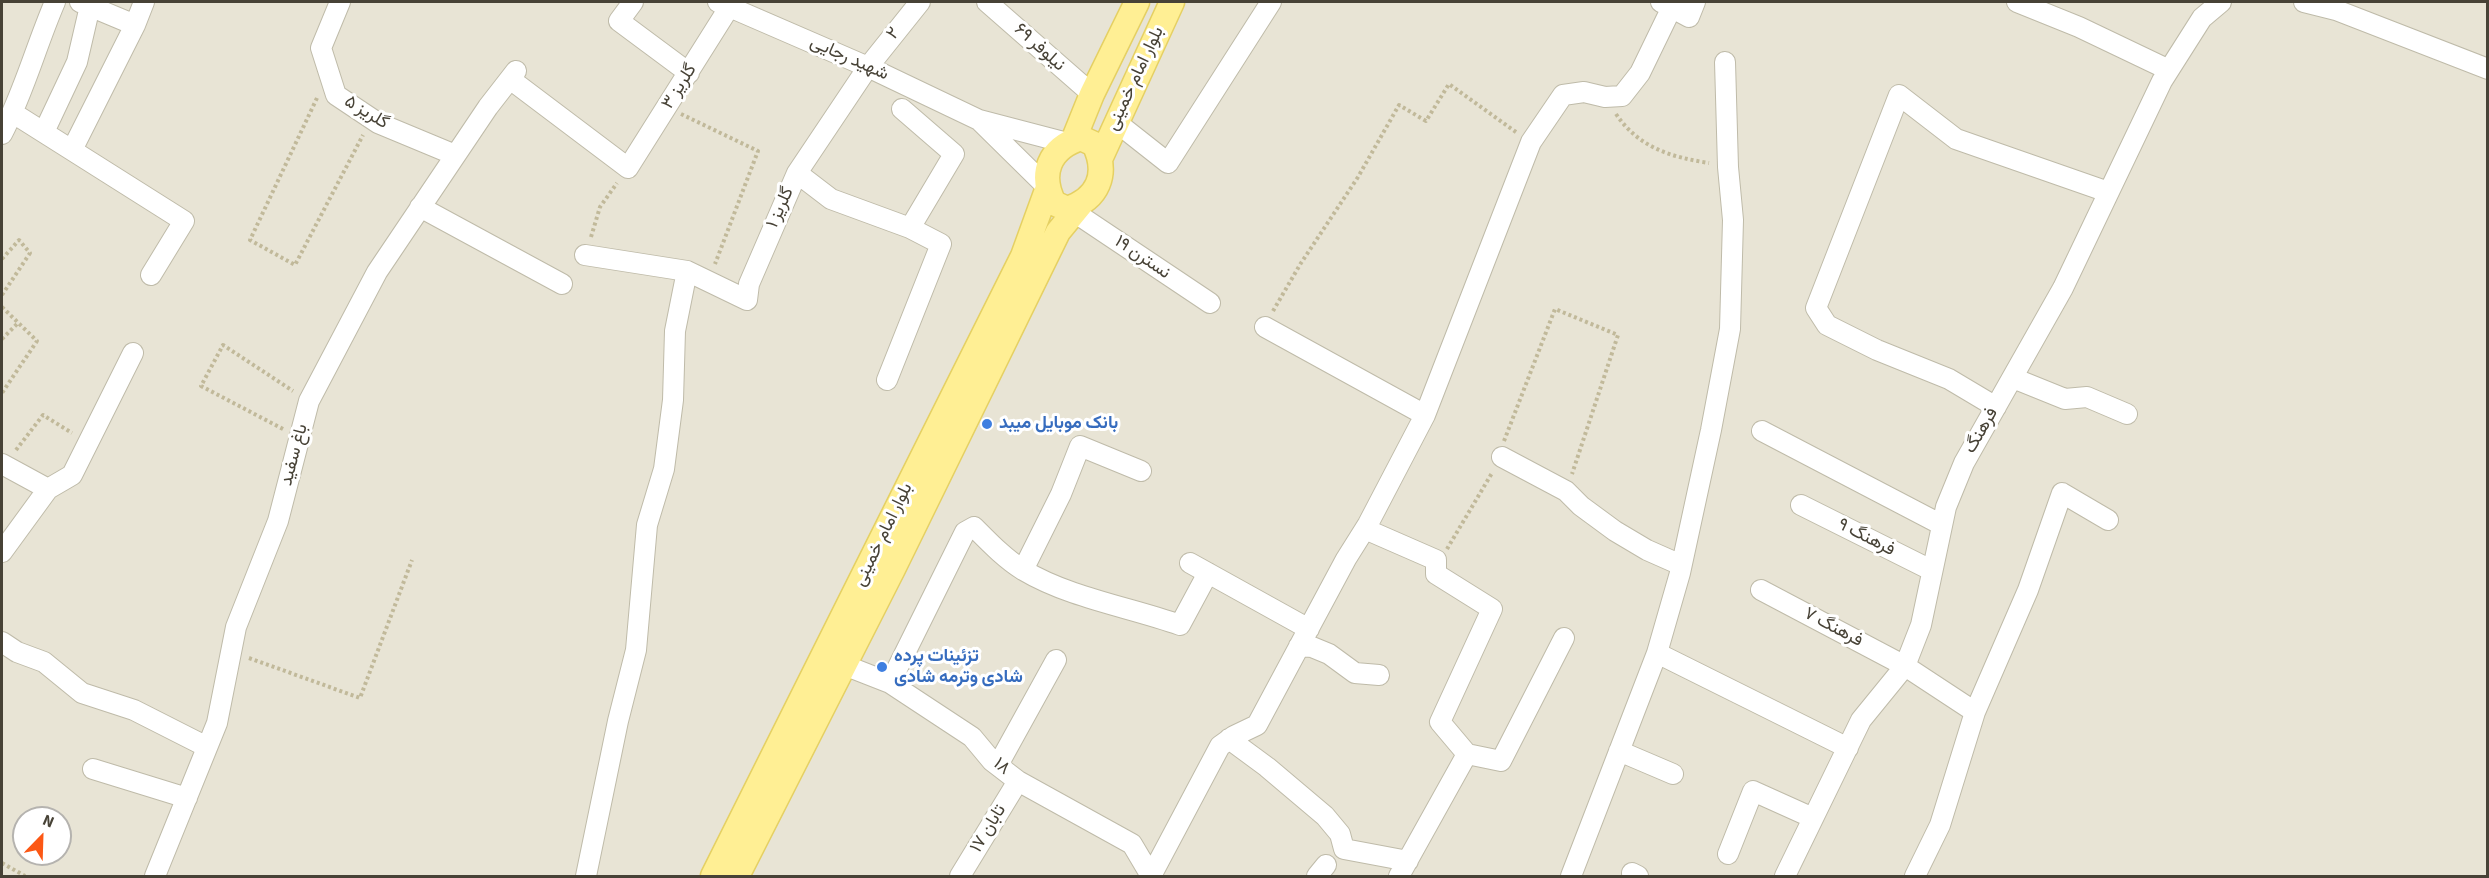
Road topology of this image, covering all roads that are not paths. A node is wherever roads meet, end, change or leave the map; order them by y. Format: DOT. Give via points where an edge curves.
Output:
graph roads {
  1 [pos="55,2"];
  2 [pos="144,2"];
  3 [pos="340,2"];
  4 [pos="633,2"];
  5 [pos="920,2"];
  6 [pos="987,2"];
  7 [pos="1137,2"];
  8 [pos="1172,2"];
  9 [pos="1271,2"];
  10 [pos="1695,2"];
  11 [pos="2017,2"];
  12 [pos="2221,2"];
  13 [pos="2304,2"];
  14 [pos="85,4"];
  15 [pos="724,4"];
  16 [pos="1667,4"];
  17 [pos="2339,5"];
  18 [pos="135,25"];
  19 [pos="1725,62"];
  20 [pos="868,68"];
  21 [pos="2487,69"];
  22 [pos="2169,70"];
  23 [pos="689,73"];
  24 [pos="1092,94"];
  25 [pos="902,109"];
  26 [pos="13,113"];
  27 [pos="979,120"];
  28 [pos="1116,122"];
  29 [pos="44,132"];
  30 [pos="2,134"];
  31 [pos="1070,142"];
  32 [pos="72,150"];
  33 [pos="455,155"];
  34 [pos="1101,157"];
  35 [pos="628,168"];
  36 [pos="796,173"];
  37 [pos="1047,188"];
  38 [pos="2108,192"];
  39 [pos="420,207"];
  40 [pos="1077,208"];
  41 [pos="910,228"];
  42 [pos="585,255"];
  43 [pos="687,271"];
  44 [pos="151,275"];
  45 [pos="562,284"];
  46 [pos="1210,303"];
  47 [pos="1265,327"];
  48 [pos="133,353"];
  49 [pos="2013,378"];
  50 [pos="887,380"];
  51 [pos="1996,407"];
  52 [pos="2127,414"];
  53 [pos="1425,415"];
  54 [pos="1762,431"];
  55 [pos="1502,457"];
  56 [pos="3,464"];
  57 [pos="1141,471"];
  58 [pos="48,489"];
  59 [pos="1801,505"];
  60 [pos="2108,520"];
  61 [pos="1942,525"];
  62 [pos="1365,529"];
  63 [pos="2,552"];
  64 [pos="1190,563"];
  65 [pos="1681,565"];
  66 [pos="1023,570"];
  67 [pos="1931,570"];
  68 [pos="1208,573"];
  69 [pos="1761,590"];
  70 [pos="1304,638"];
  71 [pos="1564,638"];
  72 [pos="2,642"];
  73 [pos="1657,653"];
  74 [pos="1056,660"];
  75 [pos="844,665"];
  76 [pos="1905,666"];
  77 [pos="1378,675"];
  78 [pos="890,683"];
  79 [pos="1975,712"];
  80 [pos="1228,739"];
  81 [pos="207,747"];
  82 [pos="1848,748"];
  83 [pos="1619,751"];
  84 [pos="1467,754"];
  85 [pos="998,765"];
  86 [pos="93,769"];
  87 [pos="1673,774"];
  88 [pos="1018,782"];
  89 [pos="187,798"];
  90 [pos="1813,818"];
  91 [pos="1728,854"];
  92 [pos="1404,868"];
  93 [pos="155,876"];
  94 [pos="586,876"];
  95 [pos="713,876"];
  96 [pos="737,876"];
  97 [pos="960,876"];
  98 [pos="1151,876"];
  99 [pos="1571,876"];
  100 [pos="1785,876"];
  101 [pos="1915,876"];
  1 -- 26 [label="street"];
  2 -- 18 [label="street"];
  3 -- 33 [label="street, گلریز ۵" via="321,48 336,95 372,119"];
  4 -- 23 [label="street" via="619,21"];
  5 -- 20 [label="street, ۲"];
  6 -- 24 [label="street, نیلوفر ۶۹"];
  7 -- 24 [label="main road, بلوار امام خمینی"];
  8 -- 28 [label="main road, بلوار امام خمینی"];
  9 -- 28 [label="street" via="1168,163"];
  10 -- 16 [label="street" via="1689,17"];
  11 -- 22 [label="street"];
  12 -- 22 [label="street, فرهنگ" via="2202,18"];
  13 -- 17 [label="street"];
  14 -- 18 [label="street"];
  14 -- 29 [label="street" via="77,62"];
  15 -- 20 [label="street, شهید رجایی"];
  15 -- 23 [label="street, گلریز ۳"];
  16 -- 53 [label="street" via="1640,73 1623,96 1584,92 1563,95 1531,142"];
  17 -- 21 [label="street"];
  18 -- 32 [label="street"];
  19 -- 65 [label="street" via="1732,220 1730,329"];
  20 -- 27 [label="street, شهید رجایی"];
  20 -- 36 [label="street, گلریز ۱"];
  22 -- 38 [label="street, فرهنگ"];
  23 -- 35 [label="street, گلریز ۳"];
  24 -- 31 [label="main road, بلوار امام خمینی"];
  25 -- 41 [label="street" via="954,154"];
  26 -- 29 [label="street"];
  26 -- 30 [label="street"];
  27 -- 31 [label="street"];
  27 -- 37 [label="street"];
  28 -- 34 [label="main road, بلوار امام خمینی"];
  29 -- 32 [label="street"];
  31 -- 34 [label="main road" via="1081,138 1094,144"];
  31 -- 37 [label="main road" via="1054,155 1047,172"];
  32 -- 44 [label="street" via="184,220"];
  33 -- 35 [label="street, باغ سفید" via="513,75"];
  33 -- 39 [label="street, باغ سفید"];
  34 -- 40 [label="main road" via="1101,175 1094,192"];
  36 -- 41 [label="street" via="831,199"];
  36 -- 43 [label="street, گلریز ۱" via="749,284 747,300"];
  37 -- 40 [label="main road" via="1053,203 1067,209"];
  37 -- 95 [label="main road, بلوار امام خمینی" via="1023,256"];
  38 -- 49 [label="street, فرهنگ" via="2063,288"];
  38 -- 51 [label="street" via="1956,139 1899,95 1816,308 1827,325 1949,379"];
  39 -- 45 [label="street"];
  39 -- 81 [label="street, باغ سفید" via="377,272 309,401 278,521 236,627 217,723"];
  40 -- 46 [label="street, نسترن ۱۹"];
  40 -- 75 [label="main road, بلوار امام خمینی" via="1058,232"];
  41 -- 50 [label="street" via="941,244"];
  42 -- 43 [label="street, گلریز ۱"];
  43 -- 94 [label="street" via="675,332 673,400 664,469 647,525 636,650"];
  47 -- 53 [label="street"];
  48 -- 58 [label="street" via="72,475"];
  49 -- 51 [label="street, فرهنگ"];
  49 -- 52 [label="street" via="2065,399 2087,397"];
  51 -- 61 [label="street, فرهنگ" via="1964,463"];
  53 -- 62 [label="street"];
  54 -- 61 [label="street"];
  55 -- 65 [label="street" via="1566,491 1615,531"];
  56 -- 58 [label="street"];
  57 -- 66 [label="street" via="1080,446"];
  58 -- 63 [label="street"];
  59 -- 67 [label="street, فرهنگ ۹"];
  60 -- 79 [label="street" via="2062,493 2028,590"];
  61 -- 67 [label="street, فرهنگ"];
  62 -- 70 [label="street"];
  62 -- 84 [label="street" via="1436,560 1436,574 1492,609 1440,722"];
  64 -- 68 [label="street"];
  65 -- 73 [label="street"];
  66 -- 68 [label="street" via="1083,595 1180,624"];
  66 -- 78 [label="street" via="974,527 965,532"];
  67 -- 76 [label="street, فرهنگ" via="1921,625"];
  68 -- 70 [label="street"];
  69 -- 76 [label="street, فرهنگ ۷"];
  70 -- 77 [label="street" via="1355,673"];
  70 -- 80 [label="street" via="1257,725"];
  71 -- 84 [label="street" via="1501,761"];
  72 -- 81 [label="street" via="44,662 82,693 134,710"];
  73 -- 82 [label="street"];
  73 -- 83 [label="street"];
  74 -- 85 [label="street"];
  75 -- 78 [label="street, ۱۸"];
  75 -- 96 [label="main road, بلوار امام خمینی"];
  76 -- 79 [label="street, فرهنگ ۷"];
  76 -- 82 [label="street, فرهنگ" via="1861,720"];
  78 -- 85 [label="street, ۱۸" via="972,737"];
  79 -- 101 [label="street" via="1940,825"];
  80 -- 92 [label="street" via="1325,816 1340,834 1344,849"];
  80 -- 98 [label="street" via="1220,746"];
  81 -- 89 [label="street, باغ سفید"];
  82 -- 90 [label="street, فرهنگ"];
  83 -- 87 [label="street"];
  83 -- 99 [label="street"];
  84 -- 92 [label="street"];
  85 -- 88 [label="street, ۱۸"];
  86 -- 89 [label="street"];
  88 -- 97 [label="street, تابان ۱۷"];
  88 -- 98 [label="street, ۱۸" via="1132,844"];
  89 -- 93 [label="street, باغ سفید"];
  90 -- 91 [label="street" via="1754,792"];
  90 -- 100 [label="street, فرهنگ"];
}
